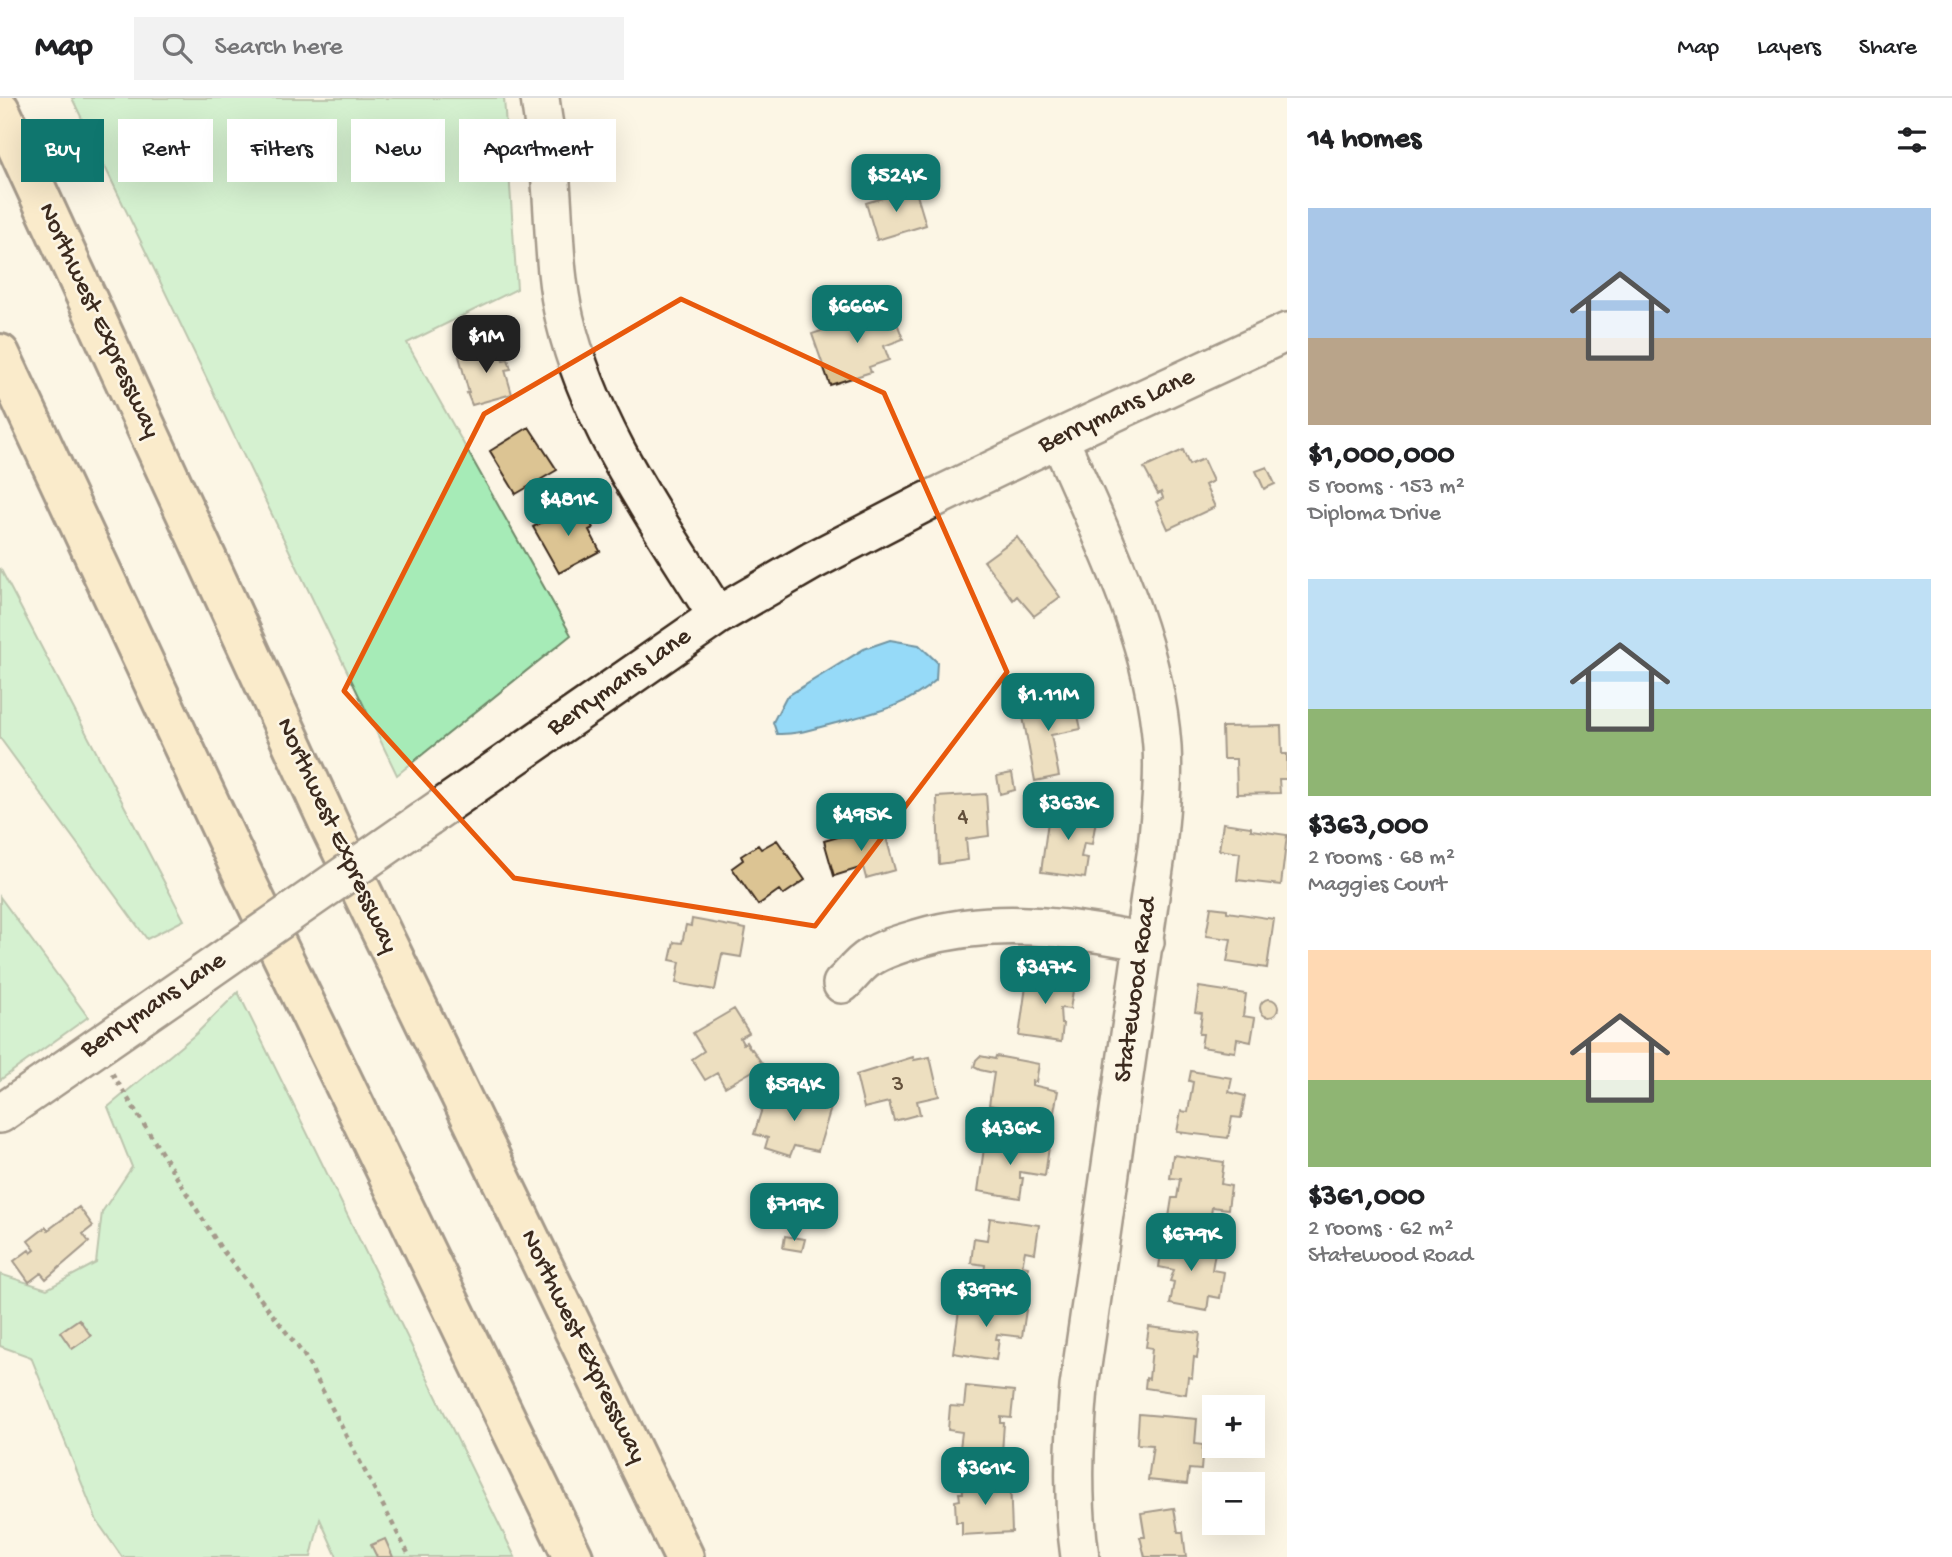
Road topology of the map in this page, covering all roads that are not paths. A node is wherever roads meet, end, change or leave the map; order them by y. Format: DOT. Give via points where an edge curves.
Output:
graph roads {
  1 [pos="540,98"];
  2 [pos="0,110"];
  3 [pos="1287,332"];
  4 [pos="0,354"];
  5 [pos="1059,438"];
  6 [pos="717,616"];
  7 [pos="1145,942"];
  8 [pos="842,984"];
  9 [pos="0,1114"];
  10 [pos="573,1557"];
  11 [pos="684,1557"];
  12 [pos="1080,1557"];
  1 -- 6 [label="street" via="557,275 576,362 612,446"];
  2 -- 11 [label="highway, Northwest Expressway" via="331,828"];
  3 -- 5 [label="street, Berrymans Lane"];
  4 -- 10 [label="highway" via="247,883"];
  5 -- 6 [label="street, Berrymans Lane" via="812,561"];
  5 -- 7 [label="street, Statewood Road" via="1121,580 1142,635 1154,685 1162,789"];
  6 -- 9 [label="street, Berrymans Lane, bridge"];
  7 -- 8 [label="street" via="1083,929 1022,924 940,932 869,958"];
  7 -- 12 [label="street, Statewood Road" via="1079,1388 1074,1498"];
}
